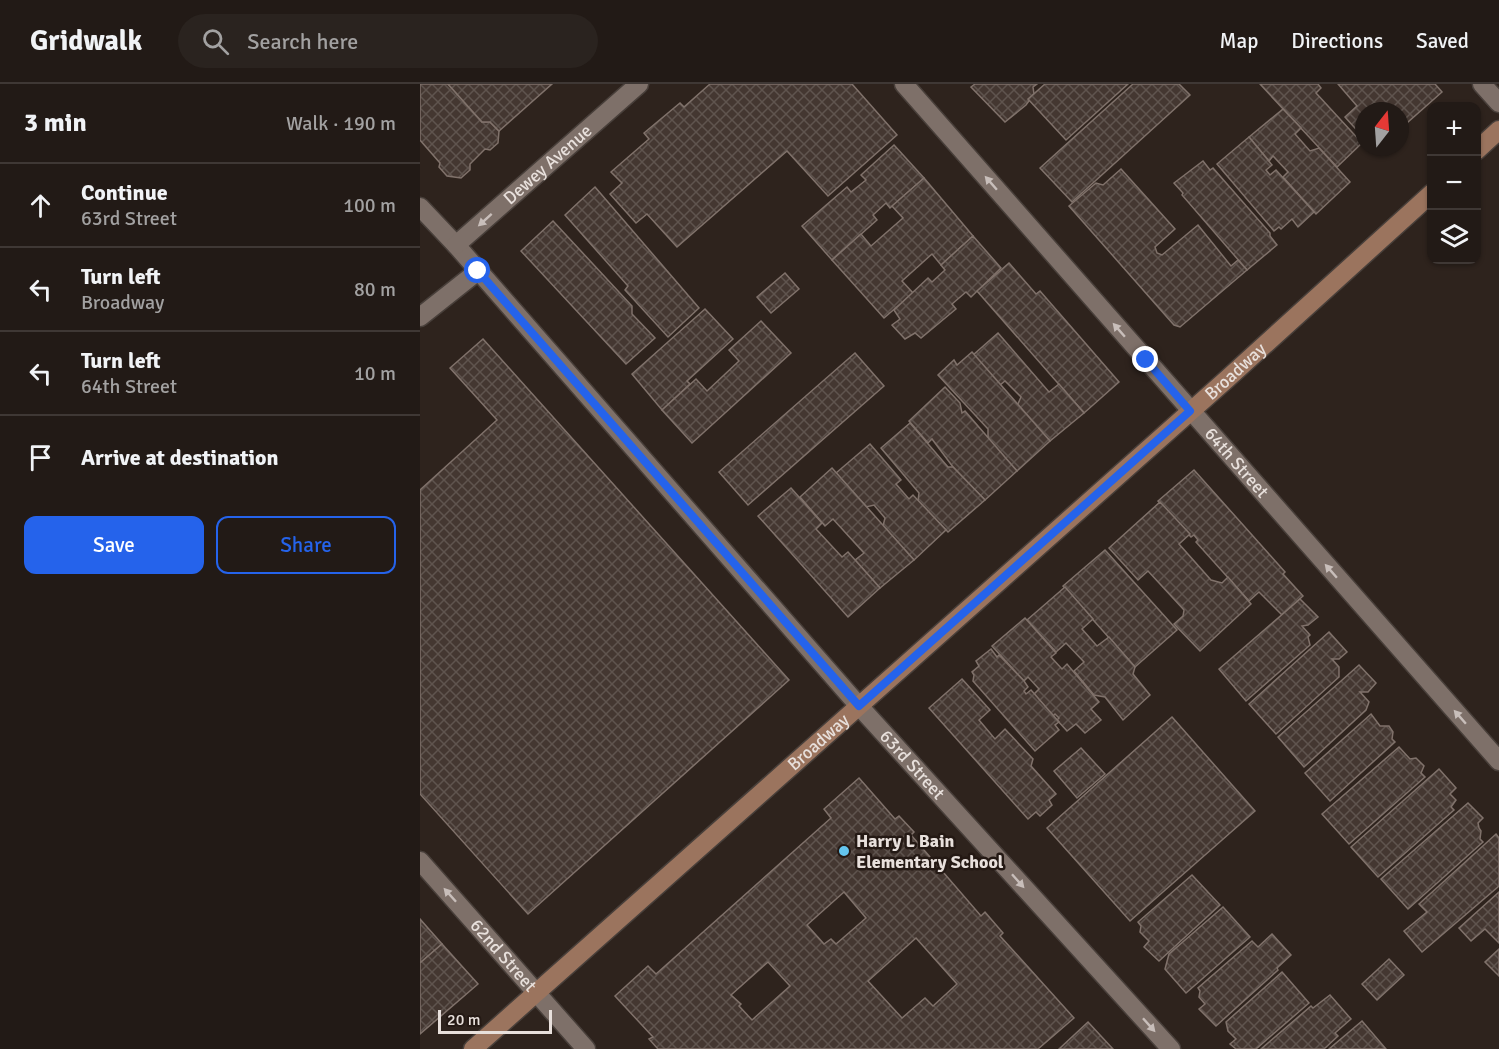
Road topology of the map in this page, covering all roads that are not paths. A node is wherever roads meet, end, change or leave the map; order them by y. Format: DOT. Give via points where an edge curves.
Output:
graph roads {
  1 [pos="639,84"];
  2 [pos="904,84"];
  3 [pos="1482,84"];
  4 [pos="1499,103"];
  5 [pos="1499,130"];
  6 [pos="1481,146"];
  7 [pos="1427,197"];
  8 [pos="420,207"];
  9 [pos="456,245"];
  10 [pos="478,271"];
  11 [pos="420,317"];
  12 [pos="1190,411"];
  13 [pos="859,706"];
  14 [pos="1496,751"];
  15 [pos="420,861"];
  16 [pos="536,993"];
  17 [pos="473,1049"];
  18 [pos="586,1049"];
  19 [pos="1171,1049"];
  1 -- 9 [label="street, Dewey Avenue, one-way"];
  12 -- 2 [label="street, 64th Street, one-way"];
  3 -- 4 [label="street"];
  5 -- 6 [label="street"];
  7 -- 12 [label="street, Broadway"];
  8 -- 9 [label="street, 63rd Street"];
  9 -- 10 [label="street, 63rd Street"];
  10 -- 11 [label="street"];
  10 -- 13 [label="street, 63rd Street"];
  12 -- 13 [label="street, Broadway"];
  14 -- 12 [label="street, 64th Street, one-way"];
  13 -- 16 [label="street, Broadway"];
  13 -- 19 [label="street, 63rd Street, one-way"];
  16 -- 15 [label="street, 62nd Street, one-way"];
  16 -- 17 [label="street, Broadway"];
  16 -- 18 [label="street, 62nd Street"];
}
